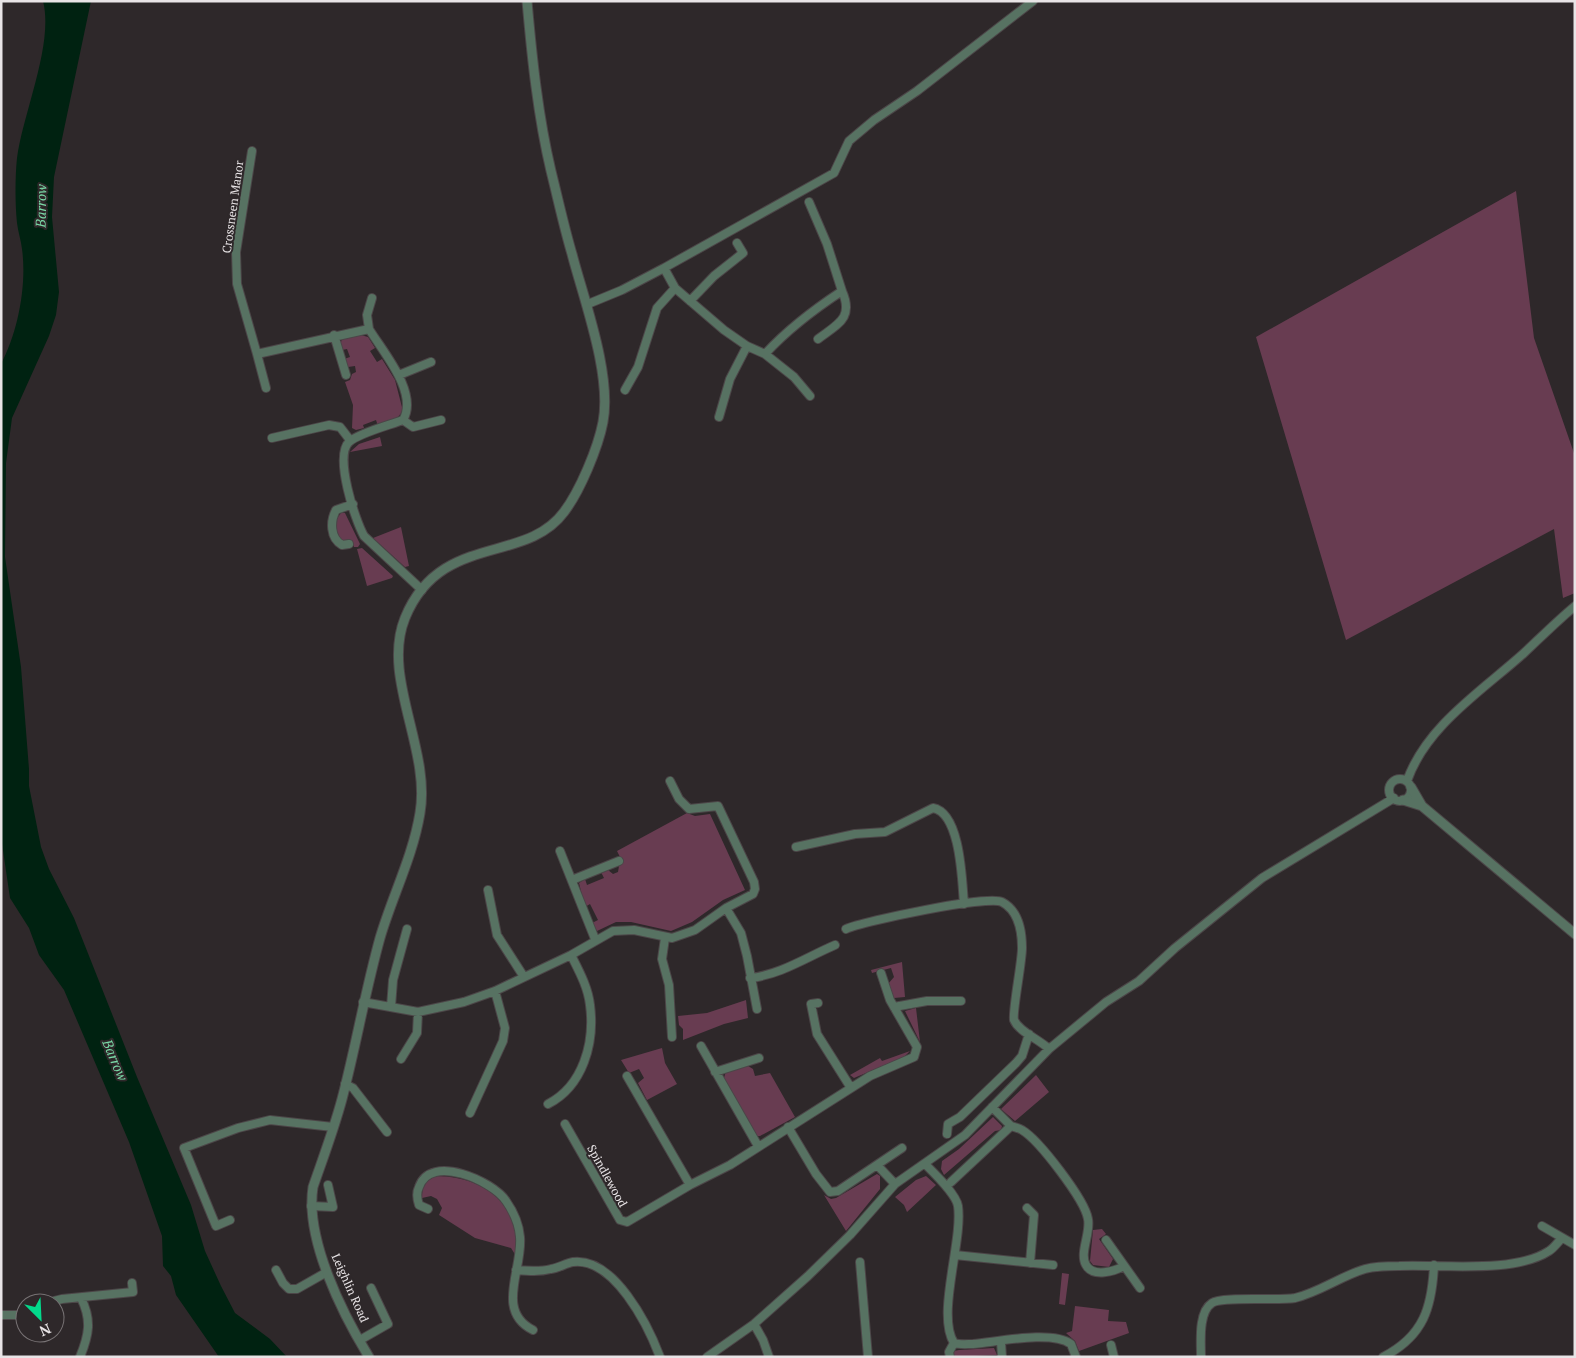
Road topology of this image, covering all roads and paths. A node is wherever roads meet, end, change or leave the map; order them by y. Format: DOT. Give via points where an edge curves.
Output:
graph roads {
  1 [pos="527,1"];
  2 [pos="1033,1"];
  3 [pos="252,151"];
  4 [pos="809,202"];
  5 [pos="737,244"];
  6 [pos="664,268"];
  7 [pos="675,288"];
  8 [pos="842,291"];
  9 [pos="372,298"];
  10 [pos="690,301"];
  11 [pos="588,304"];
  12 [pos="369,329"];
  13 [pos="334,335"];
  14 [pos="818,339"];
  15 [pos="746,346"];
  16 [pos="257,354"];
  17 [pos="765,354"];
  18 [pos="431,362"];
  19 [pos="346,375"];
  20 [pos="399,375"];
  21 [pos="266,388"];
  22 [pos="626,390"];
  23 [pos="810,396"];
  24 [pos="719,417"];
  25 [pos="403,420"];
  26 [pos="441,420"];
  27 [pos="272,438"];
  28 [pos="350,440"];
  29 [pos="353,504"];
  30 [pos="349,544"];
  31 [pos="422,590"];
  32 [pos="1575,606"];
  33 [pos="670,781"];
  34 [pos="1409,784"];
  35 [pos="1398,799"];
  36 [pos="1422,806"];
  37 [pos="796,847"];
  38 [pos="560,851"];
  39 [pos="619,861"];
  40 [pos="572,880"];
  41 [pos="488,890"];
  42 [pos="964,904"];
  43 [pos="726,908"];
  44 [pos="407,929"];
  45 [pos="846,929"];
  46 [pos="1575,934"];
  47 [pos="664,938"];
  48 [pos="595,940"];
  49 [pos="835,945"];
  50 [pos="571,955"];
  51 [pos="881,973"];
  52 [pos="524,977"];
  53 [pos="750,978"];
  54 [pos="495,991"];
  55 [pos="961,1000"];
  56 [pos="363,1002"];
  57 [pos="818,1003"];
  58 [pos="391,1007"];
  59 [pos="894,1008"];
  60 [pos="757,1009"];
  61 [pos="418,1012"];
  62 [pos="1029,1034"];
  63 [pos="672,1038"];
  64 [pos="701,1046"];
  65 [pos="1049,1049"];
  66 [pos="759,1058"];
  67 [pos="401,1059"];
  68 [pos="715,1072"];
  69 [pos="627,1076"];
  70 [pos="345,1084"];
  71 [pos="851,1088"];
  72 [pos="548,1104"];
  73 [pos="992,1107"];
  74 [pos="470,1113"];
  75 [pos="565,1124"];
  76 [pos="1011,1126"];
  77 [pos="333,1127"];
  78 [pos="788,1127"];
  79 [pos="387,1132"];
  80 [pos="947,1134"];
  81 [pos="758,1146"];
  82 [pos="902,1148"];
  83 [pos="925,1164"];
  84 [pos="877,1165"];
  85 [pos="951,1182"];
  86 [pos="895,1184"];
  87 [pos="328,1185"];
  88 [pos="690,1185"];
  89 [pos="311,1206"];
  90 [pos="1027,1208"];
  91 [pos="428,1209"];
  92 [pos="230,1220"];
  93 [pos="1542,1226"];
  94 [pos="1562,1238"];
  95 [pos="1106,1240"];
  96 [pos="1575,1245"];
  97 [pos="955,1255"];
  98 [pos="860,1262"];
  99 [pos="1030,1263"];
  100 [pos="1054,1265"];
  101 [pos="1434,1265"];
  102 [pos="1124,1266"];
  103 [pos="276,1270"];
  104 [pos="516,1270"];
  105 [pos="327,1272"];
  106 [pos="132,1283"];
  107 [pos="371,1288"];
  108 [pos="1140,1288"];
  109 [pos="81,1298"];
  110 [pos="65,1299"];
  111 [pos="1,1315"];
  112 [pos="15,1315"];
  113 [pos="754,1324"];
  114 [pos="533,1330"];
  115 [pos="360,1340"];
  116 [pos="1001,1342"];
  117 [pos="954,1343"];
  118 [pos="1111,1345"];
  119 [pos="80,1357"];
  120 [pos="369,1357"];
  121 [pos="660,1357"];
  122 [pos="707,1357"];
  123 [pos="769,1357"];
  124 [pos="868,1357"];
  125 [pos="950,1357"];
  126 [pos="1002,1357"];
  127 [pos="1076,1357"];
  128 [pos="1114,1357"];
  129 [pos="1201,1357"];
  130 [pos="1383,1357"];
  1 -- 11 [label="street, Leighlin Road" via="550,166"];
  2 -- 6 [label="street" via="849,141 834,174"];
  3 -- 16 [label="street, Crossneen Manor" via="236,252 237,284"];
  4 -- 8 [label="street"];
  5 -- 10 [label="street" via="743,253"];
  6 -- 7 [label="street"];
  6 -- 11 [label="street"];
  7 -- 10 [label="street"];
  7 -- 22 [label="street" via="657,308 638,367"];
  8 -- 14 [label="street" via="847,313"];
  8 -- 17 [label="street" via="804,316"];
  9 -- 12 [label="street" via="367,315"];
  10 -- 15 [label="street"];
  11 -- 31 [label="street, Leighlin Road" via="603,384 604,421 567,509 548,529 457,561"];
  12 -- 13 [label="street"];
  12 -- 20 [label="street"];
  13 -- 16 [label="street"];
  13 -- 19 [label="street"];
  15 -- 17 [label="street"];
  15 -- 24 [label="street" via="730,379"];
  16 -- 21 [label="street, Crossneen Manor"];
  17 -- 23 [label="street" via="794,376"];
  18 -- 20 [label="street"];
  20 -- 25 [label="street" via="407,408"];
  25 -- 26 [label="street" via="413,427"];
  25 -- 28 [label="street"];
  27 -- 28 [label="street" via="329,425 340,426"];
  28 -- 29 [label="street" via="344,448 343,467"];
  29 -- 30 [label="street" via="336,510 332,522 336,540 342,545"];
  29 -- 31 [label="street" via="364,536"];
  31 -- 56 [label="street, Leighlin Road" via="405,618 399,653 404,697 422,775 420,815"];
  32 -- 34 [label="street" via="1470,699 1434,736 1413,763"];
  33 -- 43 [label="street" via="679,799 689,809 718,806 754,882 756,889 753,894"];
  34 -- 35 [label="street" via="1408,796"];
  34 -- 35 [label="street" via="1398,779 1392,783 1390,789"];
  34 -- 36 [label="street"];
  35 -- 36 [label="street"];
  35 -- 65 [label="street" via="1262,878 1139,981 1106,1002"];
  36 -- 46 [label="street"];
  37 -- 42 [label="street" via="855,834 885,832 933,808 938,809 956,838"];
  38 -- 40 [label="street"];
  39 -- 40 [label="street"];
  40 -- 48 [label="street"];
  41 -- 52 [label="street" via="497,935"];
  42 -- 45 [label="street"];
  42 -- 62 [label="street" via="998,901 1012,909 1017,918 1022,955 1013,1016 1018,1026"];
  43 -- 47 [label="street" via="695,930"];
  43 -- 53 [label="street" via="741,934"];
  44 -- 58 [label="street" via="393,980"];
  47 -- 48 [label="street" via="634,930 613,931"];
  47 -- 63 [label="street" via="662,959 669,985"];
  48 -- 50 [label="street"];
  49 -- 53 [label="street" via="786,968"];
  50 -- 52 [label="street"];
  50 -- 72 [label="street" via="584,982 590,1005 591,1035 588,1054 575,1081 563,1097"];
  51 -- 59 [label="street, Spindlewood"];
  52 -- 54 [label="street"];
  53 -- 60 [label="street"];
  54 -- 61 [label="street"];
  54 -- 74 [label="street" via="505,1028 503,1041"];
  55 -- 59 [label="street" via="927,1001"];
  56 -- 58 [label="street"];
  56 -- 70 [label="street, Leighlin Road"];
  57 -- 71 [label="street" via="811,1004 817,1034"];
  58 -- 61 [label="street"];
  59 -- 71 [label="street, Spindlewood" via="914,1040 917,1053 911,1061 870,1076"];
  61 -- 67 [label="street" via="416,1033"];
  62 -- 65 [label="street"];
  62 -- 80 [label="street" via="1022,1056 948,1124"];
  64 -- 68 [label="street"];
  65 -- 73 [label="street"];
  66 -- 68 [label="street"];
  68 -- 81 [label="street"];
  69 -- 88 [label="street"];
  70 -- 77 [label="street, Leighlin Road"];
  70 -- 79 [label="street" via="353,1088"];
  71 -- 78 [label="street, Spindlewood"];
  73 -- 76 [label="street"];
  73 -- 83 [label="street" via="965,1135"];
  75 -- 88 [label="street, Spindlewood" via="623,1222"];
  76 -- 85 [label="street"];
  76 -- 102 [label="street" via="1022,1130 1073,1189 1088,1219 1086,1266 1092,1271 1105,1272"];
  77 -- 89 [label="street, Leighlin Road" via="313,1187"];
  77 -- 92 [label="street" via="264,1121 184,1148 216,1226"];
  78 -- 81 [label="street, Spindlewood"];
  78 -- 84 [label="street" via="830,1192 838,1191"];
  81 -- 88 [label="street, Spindlewood" via="730,1165"];
  82 -- 84 [label="street"];
  83 -- 86 [label="street"];
  83 -- 97 [label="street" via="958,1204"];
  84 -- 86 [label="street"];
  86 -- 113 [label="street" via="846,1239"];
  87 -- 89 [label="street" via="333,1207"];
  89 -- 105 [label="street, Leighlin Road"];
  90 -- 99 [label="street" via="1034,1215"];
  91 -- 104 [label="street" via="419,1205 417,1192 422,1180 431,1173 463,1174 488,1185 505,1200 518,1226 520,1247"];
  93 -- 94 [label="street"];
  94 -- 96 [label="street"];
  94 -- 101 [label="street" via="1550,1251 1532,1259 1490,1267"];
  95 -- 102 [label="street"];
  97 -- 99 [label="street"];
  97 -- 117 [label="street" via="949,1301 949,1335"];
  98 -- 124 [label="street"];
  99 -- 100 [label="street"];
  101 -- 129 [label="street" via="1365,1269 1326,1288 1295,1298 1213,1302 1206,1310"];
  101 -- 130 [label="street" via="1428,1312 1412,1336"];
  102 -- 108 [label="street"];
  103 -- 105 [label="street" via="289,1289 297,1289"];
  104 -- 114 [label="street" via="513,1303 521,1323"];
  104 -- 121 [label="street" via="540,1271 573,1262 599,1266 632,1304"];
  105 -- 115 [label="street, Leighlin Road"];
  106 -- 109 [label="street" via="134,1292"];
  107 -- 115 [label="street" via="388,1324"];
  109 -- 110 [label="street"];
  109 -- 119 [label="street" via="89,1322"];
  111 -- 112 [label="street"];
  113 -- 122 [label="street"];
  113 -- 123 [label="street"];
  115 -- 120 [label="street, Leighlin Road"];
  116 -- 117 [label="street"];
  116 -- 126 [label="street"];
  116 -- 127 [label="street" via="1019,1337 1061,1339 1071,1344"];
  117 -- 125 [label="street"];
  118 -- 128 [label="street"];
}
